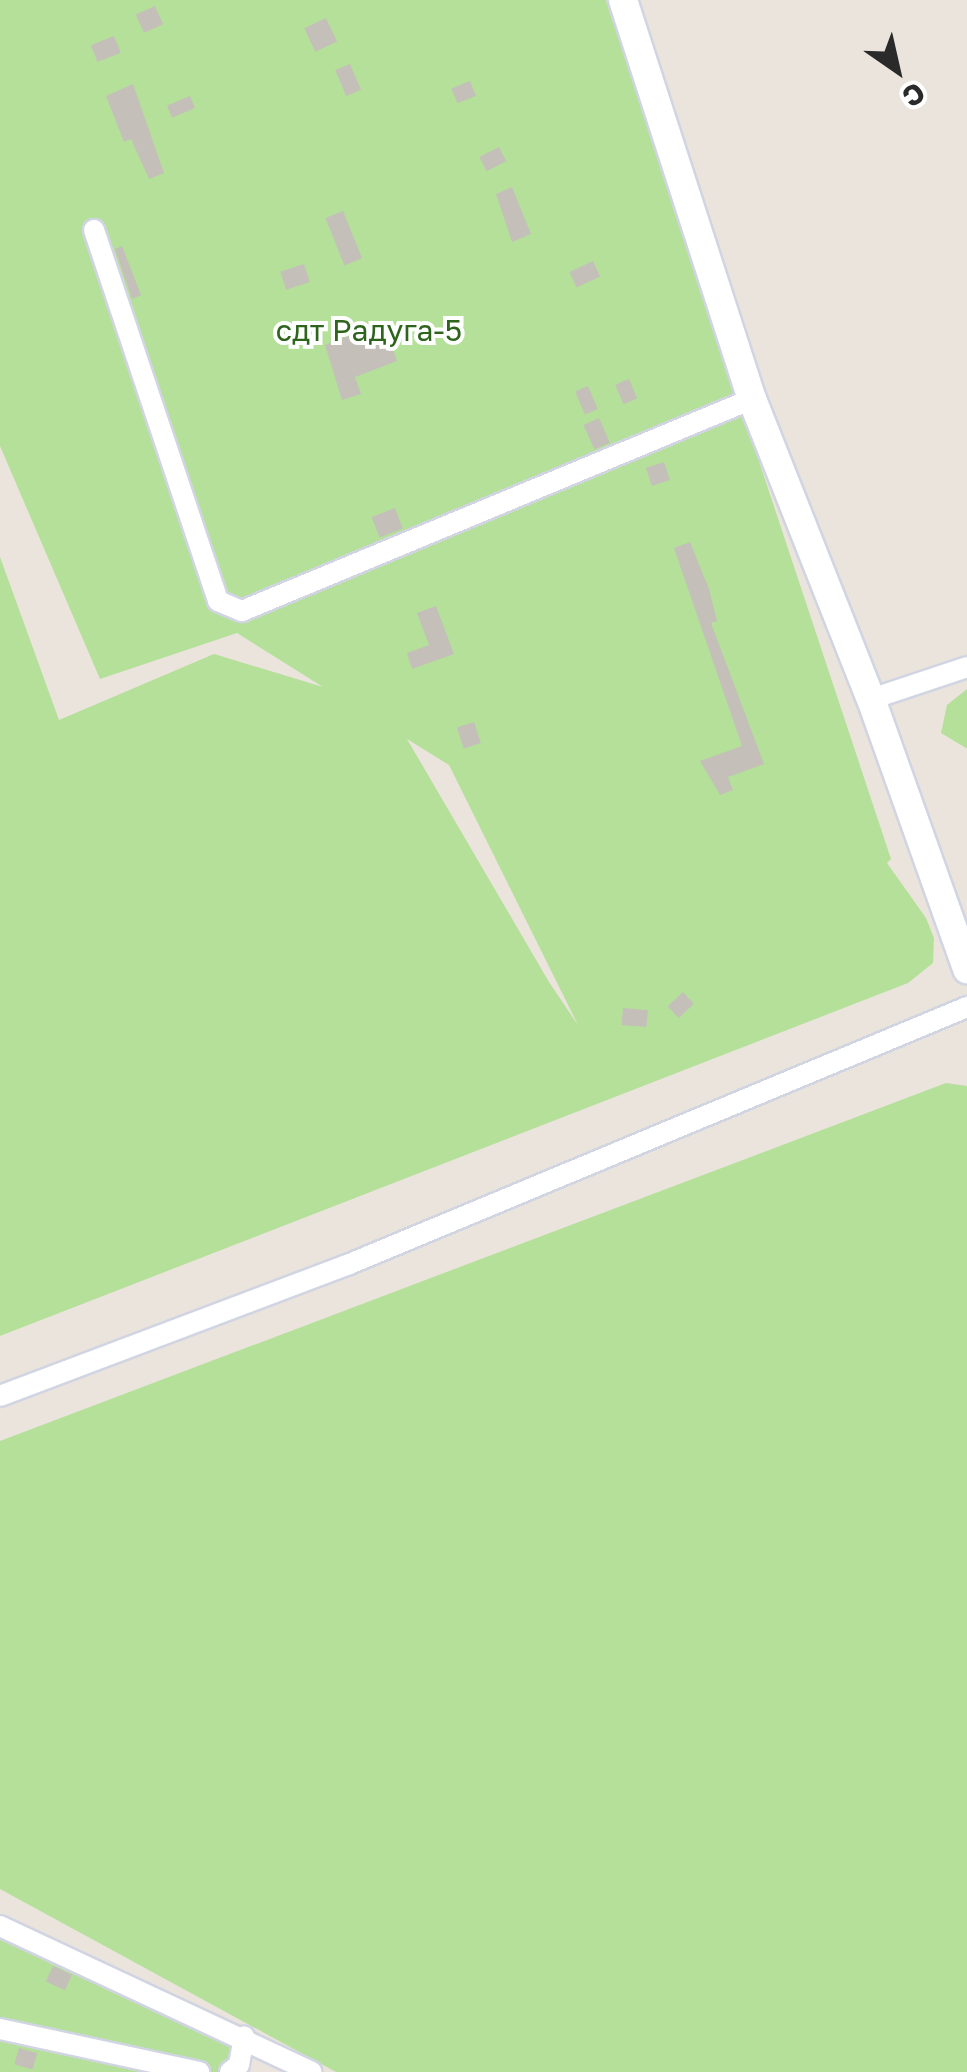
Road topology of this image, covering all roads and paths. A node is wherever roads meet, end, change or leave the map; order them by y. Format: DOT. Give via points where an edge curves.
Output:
graph roads {
  1 [pos="624,0"];
  2 [pos="94,230"];
  3 [pos="752,400"];
  4 [pos="967,668"];
  5 [pos="871,700"];
  6 [pos="967,969"];
  7 [pos="967,1007"];
  8 [pos="0,1396"];
  9 [pos="0,1926"];
  10 [pos="0,2029"];
  11 [pos="244,2036"];
  12 [pos="199,2072"];
  13 [pos="230,2072"];
  14 [pos="312,2072"];
  1 -- 3 [label="street"];
  2 -- 3 [label="street" via="218,601 242,611"];
  3 -- 5 [label="street"];
  4 -- 5 [label="street"];
  5 -- 6 [label="street"];
  7 -- 8 [label="street" via="347,1265"];
  9 -- 11 [label="street"];
  10 -- 12 [label="street"];
  11 -- 13 [label="street" via="239,2065"];
  11 -- 14 [label="street"];
}
